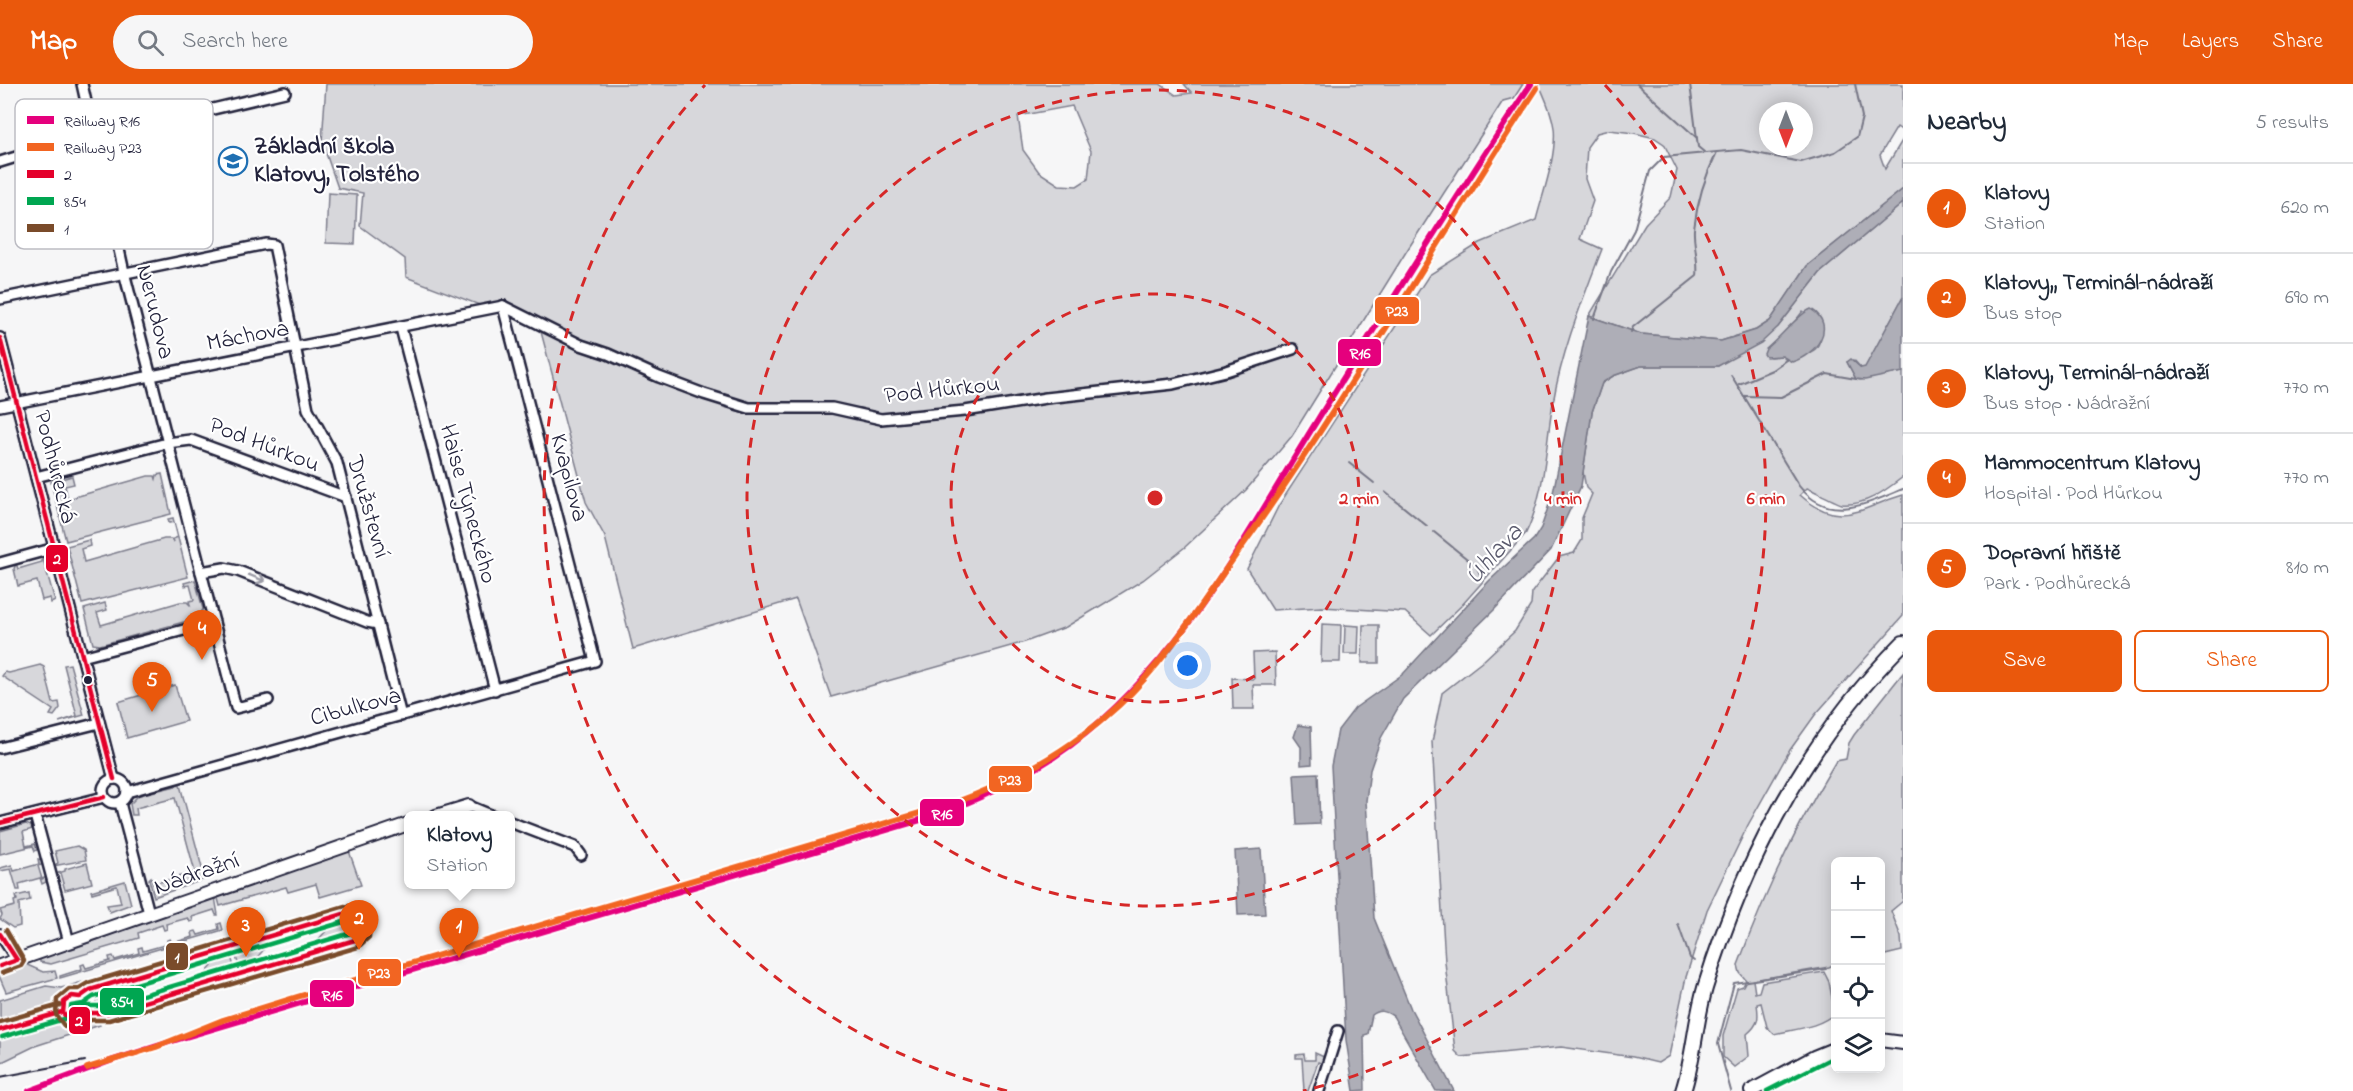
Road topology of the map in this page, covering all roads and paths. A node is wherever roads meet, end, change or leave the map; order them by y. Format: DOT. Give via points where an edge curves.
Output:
graph roads {
  1 [pos="82,84"];
  2 [pos="285,92"];
  3 [pos="86,99"];
  4 [pos="213,109"];
  5 [pos="15,157"];
  6 [pos="0,162"];
  7 [pos="119,249"];
  8 [pos="124,272"];
  9 [pos="0,299"];
  10 [pos="503,306"];
  11 [pos="401,328"];
  12 [pos="0,338"];
  13 [pos="295,347"];
  14 [pos="1293,349"];
  15 [pos="150,376"];
  16 [pos="17,402"];
  17 [pos="0,406"];
  18 [pos="167,443"];
  19 [pos="36,477"];
  20 [pos="346,497"];
  21 [pos="54,548"];
  22 [pos="0,563"];
  23 [pos="201,572"];
  24 [pos="213,622"];
  25 [pos="378,624"];
  26 [pos="1903,643"];
  27 [pos="82,657"];
  28 [pos="596,661"];
  29 [pos="495,690"];
  30 [pos="268,700"];
  31 [pos="401,716"];
  32 [pos="99,723"];
  33 [pos="0,748"];
  34 [pos="114,779"];
  35 [pos="127,792"];
  36 [pos="104,797"];
  37 [pos="120,802"];
  38 [pos="469,806"];
  39 [pos="452,811"];
  40 [pos="481,811"];
  41 [pos="35,815"];
  42 [pos="0,823"];
  43 [pos="515,824"];
  44 [pos="404,825"];
  45 [pos="581,855"];
  46 [pos="149,914"];
  47 [pos="0,934"];
  48 [pos="69,942"];
  49 [pos="17,960"];
  50 [pos="0,966"];
  51 [pos="1338,1031"];
  52 [pos="1885,1041"];
  53 [pos="1903,1043"];
  54 [pos="1831,1050"];
  55 [pos="1686,1087"];
  56 [pos="1319,1091"];
  57 [pos="1751,1091"];
  1 -- 3 [label="street, Nerudova"];
  2 -- 4 [label="street"];
  5 -- 6 [label="street"];
  7 -- 8 [label="street, Nerudova"];
  8 -- 9 [label="street"];
  8 -- 13 [label="street, Družstevní" via="271,243"];
  8 -- 15 [label="street, Nerudova"];
  10 -- 11 [label="street, Máchova"];
  10 -- 14 [label="street, Pod Hůrkou" via="581,345 749,408 832,408 881,419 1173,384"];
  10 -- 28 [label="street, Kvapilova"];
  11 -- 13 [label="street, Máchova"];
  11 -- 29 [label="street, Haise Týneckého"];
  12 -- 16 [label="street, Podhůrecká"];
  13 -- 15 [label="street, Máchova"];
  13 -- 20 [label="street, Družstevní" via="308,409 337,463"];
  15 -- 16 [label="street, Máchova"];
  15 -- 18 [label="street, Nerudova"];
  16 -- 17 [label="street, Máchova"];
  16 -- 19 [label="street, Podhůrecká"];
  18 -- 19 [label="street, Pod Hůrkou"];
  18 -- 20 [label="street, Pod Hůrkou" via="191,440"];
  18 -- 23 [label="street"];
  19 -- 21 [label="street, Podhůrecká"];
  20 -- 25 [label="street, Družstevní"];
  21 -- 22 [label="street"];
  21 -- 27 [label="street, Podhůrecká"];
  23 -- 24 [label="street"];
  23 -- 25 [label="street, one-way" via="224,568 238,571"];
  24 -- 27 [label="street"];
  24 -- 30 [label="street" via="236,708"];
  25 -- 31 [label="street, Družstevní"];
  26 -- 55 [label="main road" via="1826,734 1784,801 1748,870 1704,991"];
  27 -- 32 [label="street, Podhůrecká"];
  28 -- 29 [label="street, Cibulkova"];
  29 -- 31 [label="street, Cibulkova"];
  31 -- 35 [label="street, Cibulkova"];
  32 -- 33 [label="street"];
  32 -- 34 [label="street, Podhůrecká"];
  34 -- 35 [label="street" via="122,782"];
  34 -- 36 [label="street" via="105,784"];
  35 -- 37 [label="street"];
  36 -- 37 [label="street" via="111,803"];
  36 -- 41 [label="street"];
  37 -- 46 [label="street"];
  38 -- 39 [label="street"];
  38 -- 40 [label="street"];
  41 -- 42 [label="street"];
  41 -- 48 [label="street"];
  43 -- 45 [label="street" via="575,847"];
  44 -- 46 [label="street, Nádražní"];
  46 -- 48 [label="street, Nádražní"];
  47 -- 49 [label="street"];
  48 -- 49 [label="street, Nádražní"];
  49 -- 50 [label="street, Nádražní"];
  51 -- 56 [label="street"];
  52 -- 53 [label="street"];
  54 -- 57 [label="street"];
}
